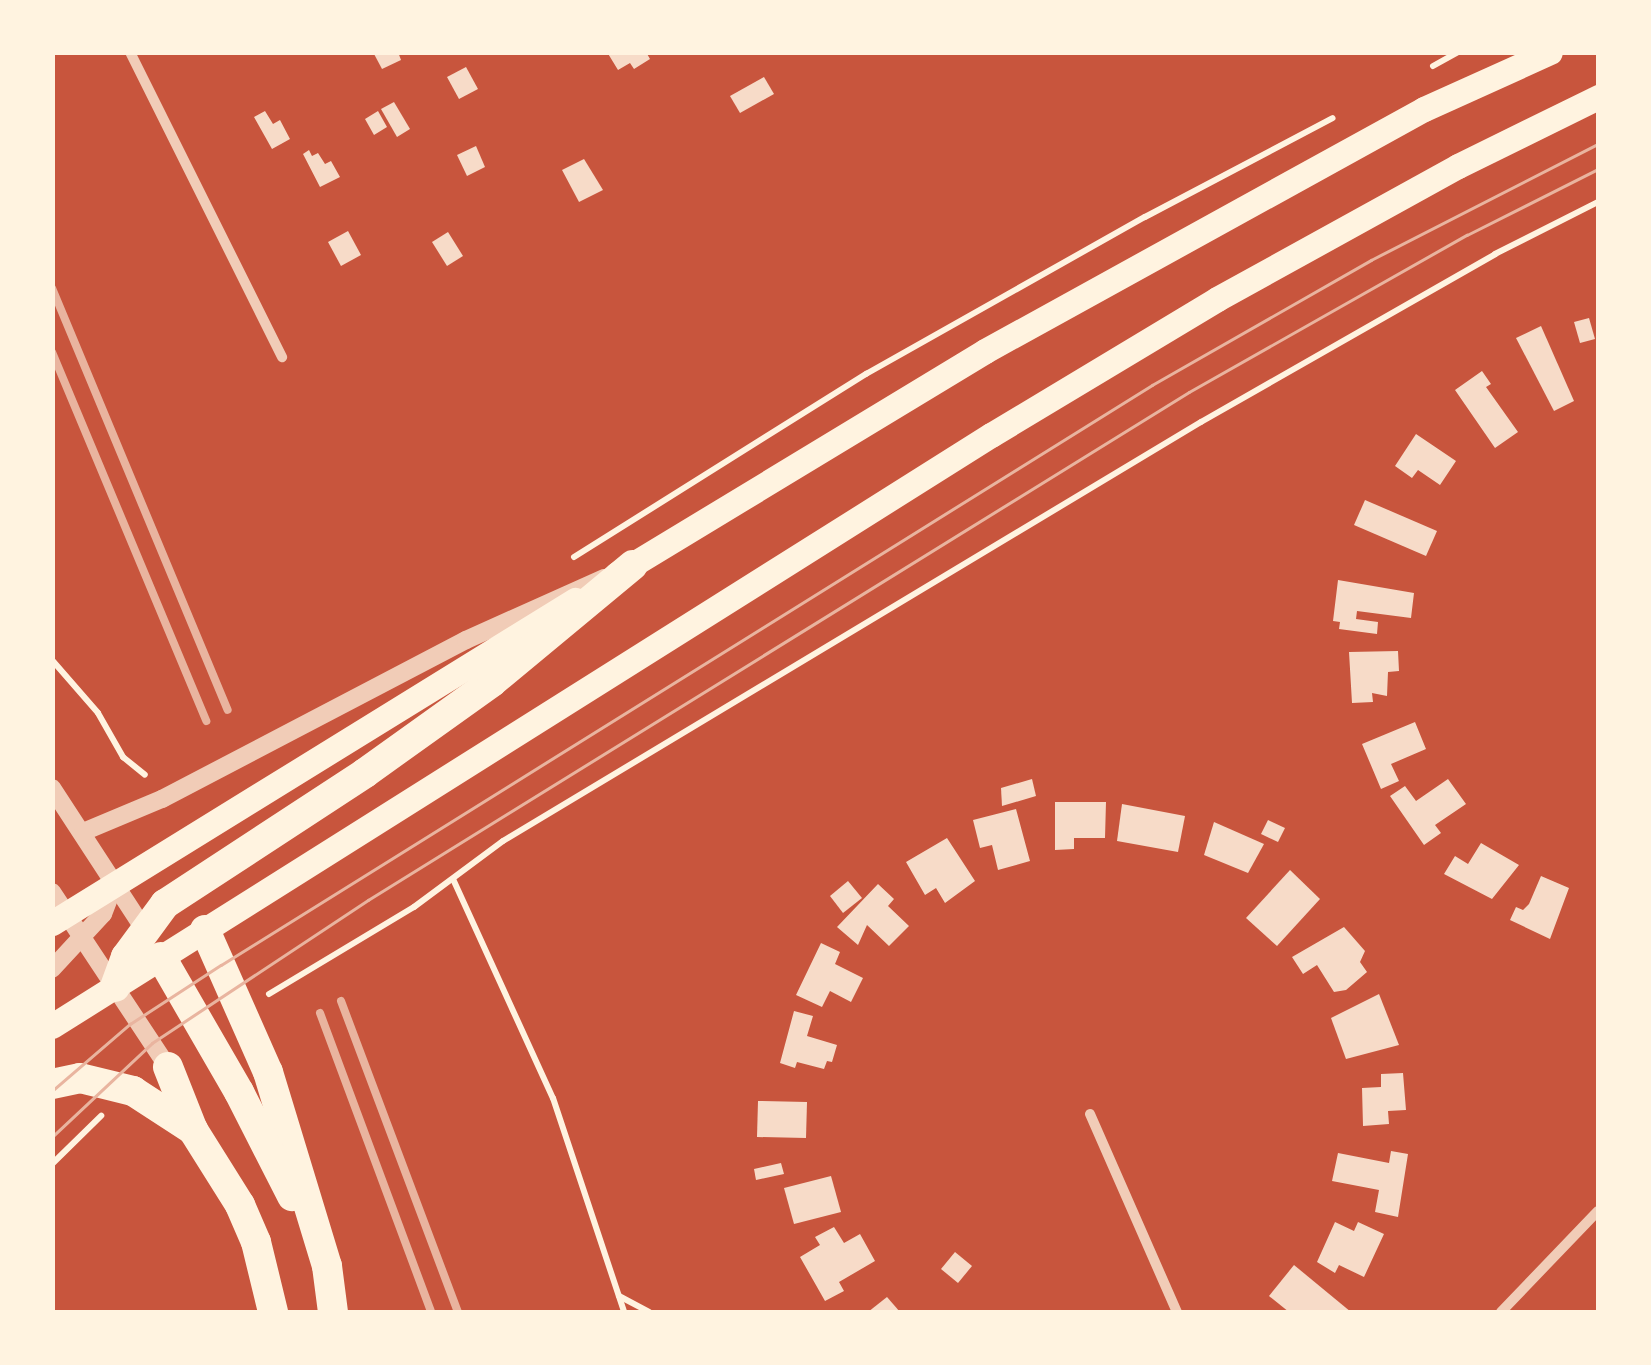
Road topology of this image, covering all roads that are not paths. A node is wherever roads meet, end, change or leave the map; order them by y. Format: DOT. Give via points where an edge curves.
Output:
graph roads {
  1 [pos="130,52"];
  2 [pos="1550,52"];
  3 [pos="1598,97"];
  4 [pos="282,357"];
  5 [pos="633,565"];
  6 [pos="52,788"];
  7 [pos="84,832"];
  8 [pos="115,882"];
  9 [pos="57,910"];
  10 [pos="144,928"];
  11 [pos="204,930"];
  12 [pos="83,938"];
  13 [pos="161,957"];
  14 [pos="52,969"];
  15 [pos="115,987"];
  16 [pos="52,1026"];
  17 [pos="168,1066"];
  18 [pos="52,1084"];
  19 [pos="1090,1114"];
  20 [pos="193,1130"];
  21 [pos="1598,1211"];
  22 [pos="327,1266"];
  23 [pos="273,1312"];
  24 [pos="334,1312"];
  25 [pos="1177,1312"];
  26 [pos="1502,1312"];
  1 -- 4 [label="street"];
  2 -- 5 [label="main road" via="1424,109 984,350"];
  3 -- 11 [label="main road" via="1200,308"];
  5 -- 7 [label="street" via="466,640"];
  5 -- 8 [label="main road"];
  5 -- 10 [label="highway" via="492,682 164,904"];
  6 -- 7 [label="street"];
  7 -- 8 [label="street"];
  8 -- 9 [label="main road"];
  8 -- 10 [label="street"];
  8 -- 12 [label="street" via="103,914"];
  9 -- 12 [label="street"];
  10 -- 13 [label="street"];
  10 -- 15 [label="highway"];
  11 -- 13 [label="main road"];
  11 -- 22 [label="highway" via="268,1072"];
  12 -- 14 [label="street"];
  12 -- 15 [label="street"];
  13 -- 15 [label="main road"];
  13 -- 22 [label="highway"];
  15 -- 16 [label="main road"];
  15 -- 17 [label="street"];
  17 -- 20 [label="highway"];
  18 -- 20 [label="highway" via="80,1078 133,1091"];
  19 -- 25 [label="street"];
  20 -- 23 [label="highway" via="240,1205"];
  21 -- 26 [label="street"];
  22 -- 24 [label="highway"];
}
